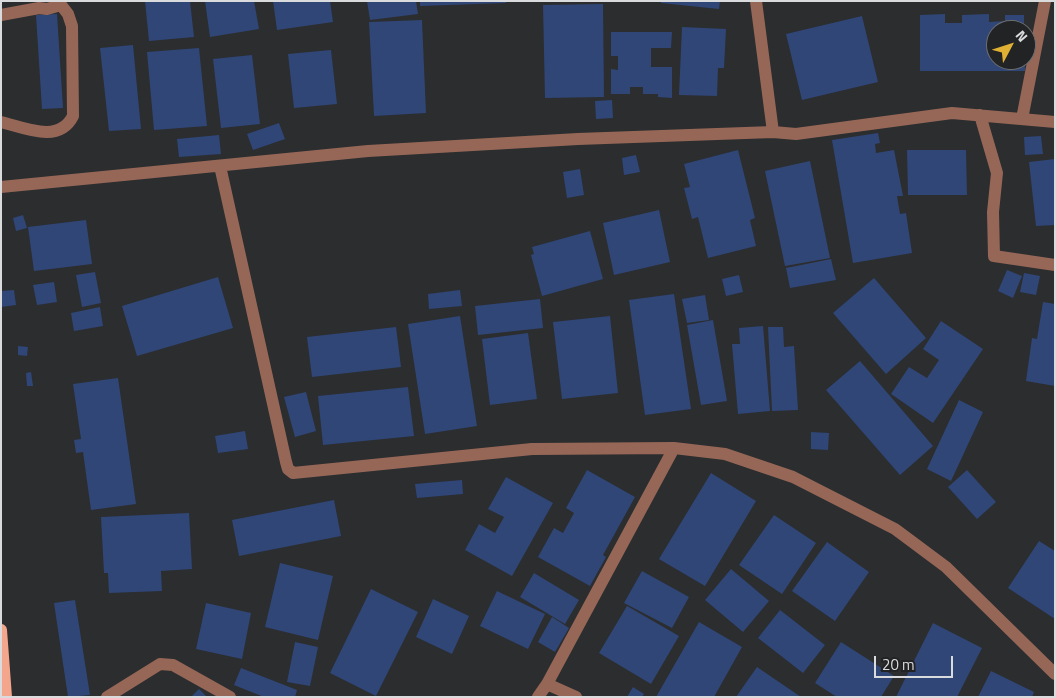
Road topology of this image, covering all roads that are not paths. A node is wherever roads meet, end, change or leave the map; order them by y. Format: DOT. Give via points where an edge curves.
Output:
graph roads {
  1 [pos="756,1"];
  2 [pos="1046,1"];
  3 [pos="1,15"];
  4 [pos="980,115"];
  5 [pos="1022,119"];
  6 [pos="1,122"];
  7 [pos="1055,122"];
  8 [pos="773,132"];
  9 [pos="220,166"];
  10 [pos="1,187"];
  11 [pos="1055,265"];
  12 [pos="674,448"];
  13 [pos="1,630"];
  14 [pos="1055,674"];
  15 [pos="547,684"];
  16 [pos="6,697"];
  17 [pos="108,697"];
  18 [pos="230,697"];
  19 [pos="538,697"];
  20 [pos="576,697"];
  1 -- 8 [label="street"];
  2 -- 5 [label="street"];
  3 -- 6 [label="street" via="61,5 68,14 72,26 73,116 70,123 54,132 40,132"];
  4 -- 5 [label="street"];
  4 -- 8 [label="street" via="952,113 796,134"];
  4 -- 11 [label="street" via="997,173 993,212 994,256"];
  5 -- 7 [label="street"];
  8 -- 9 [label="street" via="377,150"];
  9 -- 10 [label="street"];
  9 -- 12 [label="street" via="286,462 293,473 532,449"];
  12 -- 14 [label="street" via="725,454 792,477 895,530 946,566"];
  12 -- 15 [label="street"];
  13 -- 16 [label="main road"];
  15 -- 19 [label="street"];
  15 -- 20 [label="street"];
  17 -- 18 [label="street" via="160,664 173,665"];
}
